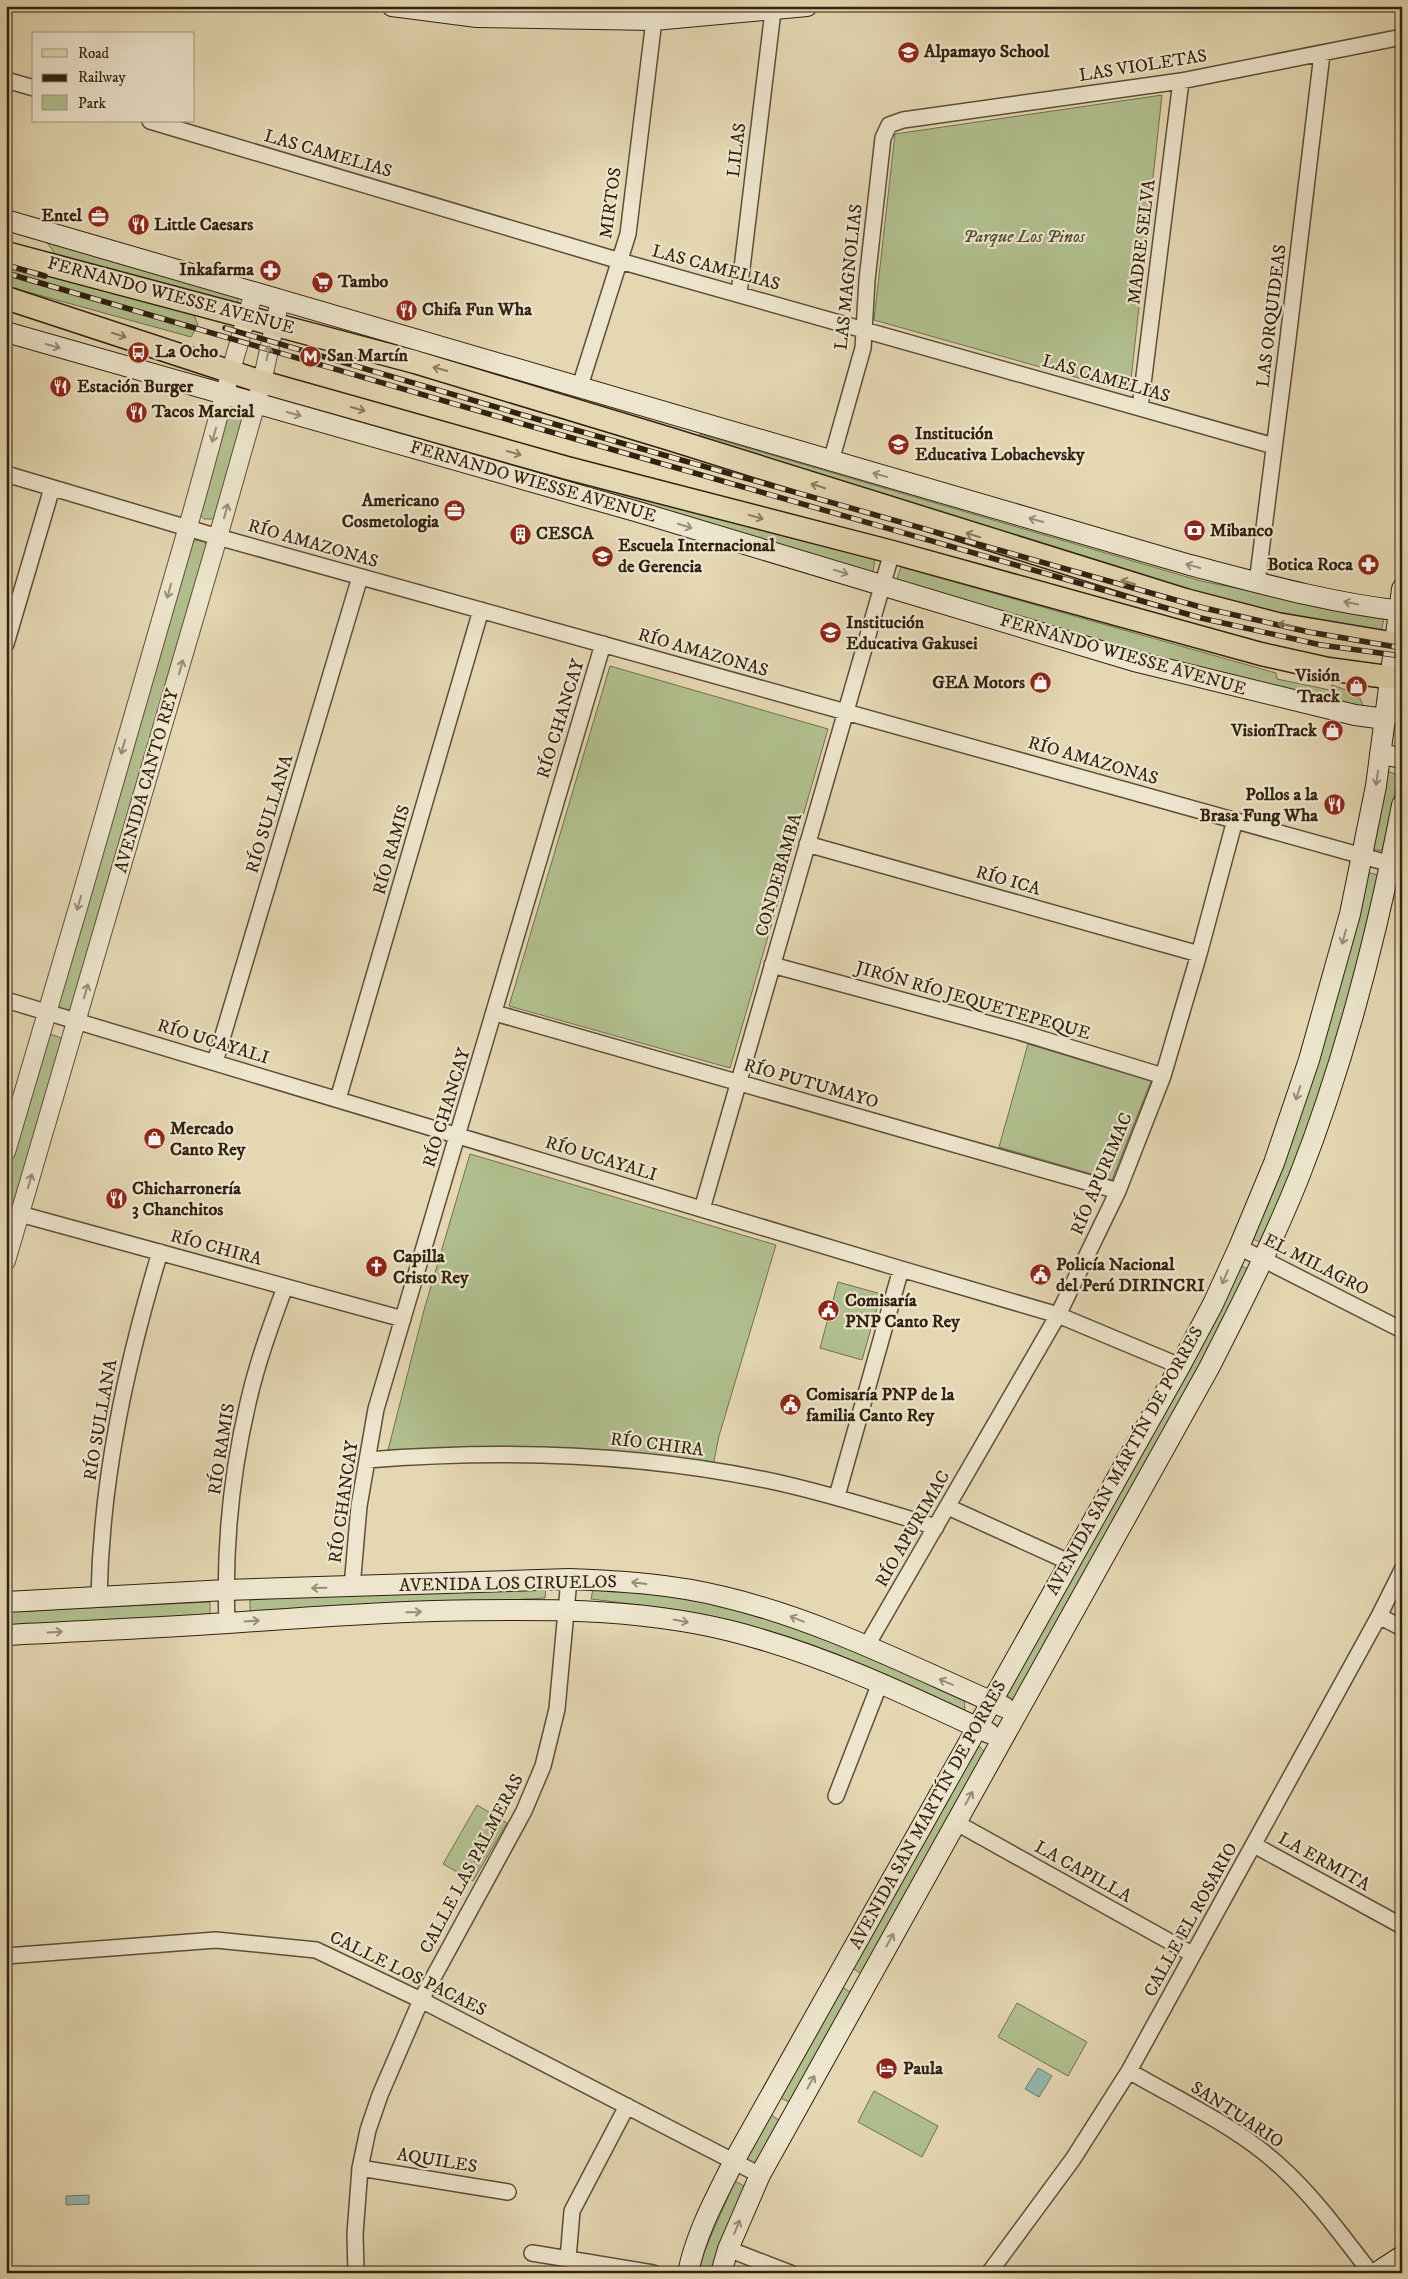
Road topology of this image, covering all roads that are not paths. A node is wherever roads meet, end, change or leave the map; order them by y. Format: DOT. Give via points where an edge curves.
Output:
graph roads {
  1 [pos="392,6"];
  2 [pos="807,6"];
  3 [pos="772,11"];
  4 [pos="654,20"];
  5 [pos="1402,37"];
  6 [pos="1322,54"];
  7 [pos="6,80"];
  8 [pos="1181,81"];
  9 [pos="32,87"];
  10 [pos="153,122"];
  11 [pos="890,125"];
  12 [pos="6,220"];
  13 [pos="6,253"];
  14 [pos="620,261"];
  15 [pos="254,292"];
  16 [pos="739,293"];
  17 [pos="6,298"];
  18 [pos="280,300"];
  19 [pos="246,317"];
  20 [pos="274,324"];
  21 [pos="863,329"];
  22 [pos="6,332"];
  23 [pos="229,371"];
  24 [pos="262,382"];
  25 [pos="580,386"];
  26 [pos="225,395"];
  27 [pos="256,403"];
  28 [pos="1140,408"];
  29 [pos="1274,446"];
  30 [pos="831,461"];
  31 [pos="6,474"];
  32 [pos="52,488"];
  33 [pos="188,528"];
  34 [pos="218,537"];
  35 [pos="892,552"];
  36 [pos="360,577"];
  37 [pos="1257,582"];
  38 [pos="882,585"];
  39 [pos="1402,589"];
  40 [pos="481,610"];
  41 [pos="1400,610"];
  42 [pos="6,644"];
  43 [pos="603,644"];
  44 [pos="1398,644"];
  45 [pos="1396,679"];
  46 [pos="1402,704"];
  47 [pos="845,712"];
  48 [pos="1385,719"];
  49 [pos="1380,754"];
  50 [pos="1402,758"];
  51 [pos="1402,805"];
  52 [pos="1235,820"];
  53 [pos="807,844"];
  54 [pos="1361,855"];
  55 [pos="1391,864"];
  56 [pos="1199,954"];
  57 [pos="772,965"];
  58 [pos="6,1000"];
  59 [pos="48,1012"];
  60 [pos="494,1013"];
  61 [pos="77,1021"];
  62 [pos="215,1062"];
  63 [pos="1163,1076"];
  64 [pos="738,1083"];
  65 [pos="338,1099"];
  66 [pos="459,1136"];
  67 [pos="6,1152"];
  68 [pos="1118,1192"];
  69 [pos="702,1209"];
  70 [pos="20,1214"];
  71 [pos="1239,1246"];
  72 [pos="160,1252"];
  73 [pos="1264,1259"];
  74 [pos="6,1261"];
  75 [pos="901,1269"];
  76 [pos="285,1287"];
  77 [pos="1058,1315"];
  78 [pos="403,1319"];
  79 [pos="1402,1330"];
  80 [pos="1180,1366"];
  81 [pos="367,1460"];
  82 [pos="837,1496"];
  83 [pos="948,1508"];
  84 [pos="936,1527"];
  85 [pos="1069,1562"];
  86 [pos="1402,1570"];
  87 [pos="569,1579"];
  88 [pos="352,1587"];
  89 [pos="226,1590"];
  90 [pos="99,1598"];
  91 [pos="6,1602"];
  92 [pos="566,1610"];
  93 [pos="1379,1616"];
  94 [pos="227,1623"];
  95 [pos="1402,1628"];
  96 [pos="6,1635"];
  97 [pos="866,1647"];
  98 [pos="880,1683"];
  99 [pos="991,1701"];
  100 [pos="1017,1712"];
  101 [pos="978,1728"];
  102 [pos="1002,1739"];
  103 [pos="836,1796"];
  104 [pos="955,1822"];
  105 [pos="1254,1845"];
  106 [pos="1402,1926"];
  107 [pos="1192,1954"];
  108 [pos="6,1956"];
  109 [pos="841,1971"];
  110 [pos="865,1985"];
  111 [pos="421,2000"];
  112 [pos="1129,2071"];
  113 [pos="769,2099"];
  114 [pos="628,2106"];
  115 [pos="794,2113"];
  116 [pos="734,2161"];
  117 [pos="360,2168"];
  118 [pos="760,2175"];
  119 [pos="508,2192"];
  120 [pos="728,2249"];
  121 [pos="532,2253"];
  122 [pos="1402,2256"];
  123 [pos="568,2259"];
  124 [pos="356,2273"];
  125 [pos="653,2273"];
  126 [pos="688,2273"];
  127 [pos="721,2273"];
  128 [pos="790,2273"];
  129 [pos="989,2273"];
  130 [pos="1370,2273"];
  131 [pos="1376,2273"];
  1 -- 4 [label="main road" via="477,17"];
  2 -- 3 [label="main road"];
  3 -- 4 [label="main road"];
  3 -- 16 [label="street, LILAS"];
  4 -- 14 [label="street, MIRTOS" via="628,234"];
  5 -- 6 [label="street, LAS VIOLETAS"];
  6 -- 8 [label="street, LAS VIOLETAS"];
  6 -- 29 [label="street, LAS ORQUIDEAS"];
  7 -- 9 [label="street"];
  8 -- 11 [label="street, LAS VIOLETAS" via="903,120"];
  8 -- 28 [label="street, MADRE SELVA"];
  10 -- 14 [label="street, LAS CAMELIAS"];
  11 -- 21 [label="street, LAS MAGNOLIAS" via="883,138"];
  12 -- 15 [label="main road, FERNANDO WIESSE AVENUE"];
  13 -- 19 [label="main road, FERNANDO WIESSE AVENUE"];
  14 -- 16 [label="street, LAS CAMELIAS"];
  14 -- 25 [label="street, MIRTOS"];
  15 -- 18 [label="main road, FERNANDO WIESSE AVENUE"];
  15 -- 19 [label="street, AVENIDA CANTO REY"];
  16 -- 21 [label="street, LAS CAMELIAS"];
  17 -- 23 [label="main road, FERNANDO WIESSE AVENUE, one-way"];
  18 -- 20 [label="street, AVENIDA CANTO REY"];
  18 -- 25 [label="main road, FERNANDO WIESSE AVENUE"];
  19 -- 20 [label="main road, FERNANDO WIESSE AVENUE"];
  19 -- 23 [label="street, AVENIDA CANTO REY"];
  24 -- 20 [label="street, AVENIDA CANTO REY, one-way"];
  44 -- 20 [label="main road, FERNANDO WIESSE AVENUE, one-way" via="1277,624 1185,600 514,391"];
  21 -- 28 [label="street, LAS CAMELIAS"];
  21 -- 30 [label="street, LAS MAGNOLIAS" via="863,348"];
  22 -- 26 [label="main road, FERNANDO WIESSE AVENUE, one-way"];
  23 -- 24 [label="main road, FERNANDO WIESSE AVENUE"];
  23 -- 26 [label="street, AVENIDA CANTO REY"];
  24 -- 27 [label="street, AVENIDA CANTO REY"];
  24 -- 35 [label="main road, FERNANDO WIESSE AVENUE, one-way" via="567,468"];
  25 -- 30 [label="main road, FERNANDO WIESSE AVENUE"];
  26 -- 27 [label="main road, FERNANDO WIESSE AVENUE"];
  26 -- 33 [label="street, AVENIDA CANTO REY, one-way"];
  34 -- 27 [label="street, AVENIDA CANTO REY, one-way"];
  27 -- 38 [label="main road, FERNANDO WIESSE AVENUE, one-way"];
  28 -- 29 [label="street, LAS CAMELIAS"];
  29 -- 37 [label="street, LAS ORQUIDEAS"];
  37 -- 30 [label="main road, FERNANDO WIESSE AVENUE, one-way"];
  31 -- 32 [label="street, RÍO AMAZONAS"];
  32 -- 33 [label="street, RÍO AMAZONAS"];
  32 -- 42 [label="street"];
  33 -- 34 [label="street, RÍO AMAZONAS"];
  33 -- 59 [label="street, AVENIDA CANTO REY, one-way"];
  34 -- 36 [label="street, RÍO AMAZONAS"];
  61 -- 34 [label="street, AVENIDA CANTO REY, one-way"];
  35 -- 38 [label="street, CONDEBAMBA"];
  35 -- 45 [label="main road, FERNANDO WIESSE AVENUE" via="1261,654 1328,669"];
  36 -- 40 [label="street, RÍO AMAZONAS"];
  36 -- 62 [label="street, RÍO SULLANA"];
  41 -- 37 [label="main road, FERNANDO WIESSE AVENUE, one-way"];
  38 -- 47 [label="street, CONDEBAMBA"];
  38 -- 48 [label="main road, FERNANDO WIESSE AVENUE" via="1134,661 1326,710"];
  39 -- 41 [label="main road, AVENIDA SAN MARTÍN DE PORRES"];
  40 -- 43 [label="street, RÍO AMAZONAS"];
  40 -- 65 [label="street, RÍO RAMIS"];
  41 -- 44 [label="main road, AVENIDA SAN MARTÍN DE PORRES"];
  43 -- 47 [label="street, RÍO AMAZONAS"];
  43 -- 60 [label="street, RÍO CHANCAY"];
  44 -- 45 [label="main road, AVENIDA SAN MARTÍN DE PORRES"];
  45 -- 48 [label="main road, AVENIDA SAN MARTÍN DE PORRES"];
  46 -- 48 [label="main road"];
  47 -- 52 [label="street, RÍO AMAZONAS"];
  47 -- 53 [label="street, CONDEBAMBA"];
  48 -- 49 [label="main road, AVENIDA SAN MARTÍN DE PORRES"];
  49 -- 50 [label="main road"];
  49 -- 54 [label="main road, AVENIDA SAN MARTÍN DE PORRES, one-way"];
  51 -- 55 [label="main road, AVENIDA SAN MARTÍN DE PORRES"];
  52 -- 54 [label="street, RÍO AMAZONAS"];
  52 -- 56 [label="street, RÍO APURIMAC"];
  53 -- 56 [label="street, RÍO ICA"];
  53 -- 57 [label="street, CONDEBAMBA"];
  54 -- 55 [label="street, RÍO AMAZONAS"];
  54 -- 71 [label="main road, AVENIDA SAN MARTÍN DE PORRES, one-way" via="1350,914 1309,1060 1274,1162"];
  55 -- 73 [label="main road, AVENIDA SAN MARTÍN DE PORRES" via="1361,987 1323,1111"];
  56 -- 63 [label="street, RÍO APURIMAC"];
  57 -- 63 [label="street, JIRÓN RÍO JEQUETEPEQUE" via="1016,1031"];
  57 -- 64 [label="street, CONDEBAMBA"];
  58 -- 59 [label="street, RÍO UCAYALI"];
  59 -- 61 [label="street, RÍO UCAYALI"];
  59 -- 67 [label="street, AVENIDA CANTO REY"];
  60 -- 64 [label="street, RÍO PUTUMAYO"];
  60 -- 66 [label="street, RÍO CHANCAY"];
  61 -- 62 [label="street, RÍO UCAYALI"];
  70 -- 61 [label="street, AVENIDA CANTO REY, one-way"];
  62 -- 65 [label="street, RÍO UCAYALI"];
  63 -- 68 [label="street, RÍO APURIMAC"];
  64 -- 68 [label="street, RÍO PUTUMAYO"];
  64 -- 69 [label="street, CONDEBAMBA"];
  65 -- 66 [label="street, RÍO UCAYALI"];
  66 -- 69 [label="street, RÍO UCAYALI"];
  66 -- 78 [label="street, RÍO CHANCAY"];
  68 -- 77 [label="street, RÍO APURIMAC"];
  69 -- 75 [label="street, RÍO UCAYALI"];
  70 -- 72 [label="street, RÍO CHIRA"];
  70 -- 74 [label="street, AVENIDA CANTO REY"];
  71 -- 73 [label="street, EL MILAGRO"];
  71 -- 80 [label="main road, AVENIDA SAN MARTÍN DE PORRES, one-way"];
  72 -- 76 [label="street, RÍO CHIRA"];
  72 -- 90 [label="street, RÍO SULLANA" via="124,1382 112,1448"];
  73 -- 79 [label="street, EL MILAGRO"];
  73 -- 100 [label="main road, AVENIDA SAN MARTÍN DE PORRES" via="1209,1368"];
  75 -- 77 [label="street, RÍO UCAYALI"];
  75 -- 82 [label="street"];
  76 -- 78 [label="street, RÍO CHIRA"];
  76 -- 89 [label="street, RÍO RAMIS" via="259,1363 236,1460"];
  77 -- 80 [label="street, RÍO UCAYALI"];
  77 -- 83 [label="street, RÍO APURIMAC"];
  78 -- 81 [label="street, RÍO CHANCAY" via="376,1409"];
  80 -- 85 [label="main road, AVENIDA SAN MARTÍN DE PORRES"];
  81 -- 82 [label="street, RÍO CHIRA" via="485,1453 603,1457 721,1471"];
  81 -- 88 [label="street, RÍO CHANCAY" via="359,1506"];
  82 -- 84 [label="street, RÍO CHIRA"];
  83 -- 84 [label="street, RÍO APURIMAC"];
  83 -- 85 [label="street"];
  84 -- 97 [label="street, RÍO APURIMAC"];
  85 -- 99 [label="main road, AVENIDA SAN MARTÍN DE PORRES"];
  86 -- 93 [label="street, CALLE EL ROSARIO"];
  87 -- 88 [label="main road, AVENIDA LOS CIRUELOS"];
  87 -- 92 [label="street, CALLE LAS PALMERAS"];
  97 -- 87 [label="main road, AVENIDA LOS CIRUELOS, one-way" via="789,1615 723,1596 623,1581"];
  88 -- 89 [label="main road, AVENIDA LOS CIRUELOS, one-way"];
  89 -- 90 [label="main road, AVENIDA LOS CIRUELOS"];
  89 -- 94 [label="street, RÍO RAMIS"];
  90 -- 91 [label="main road, AVENIDA LOS CIRUELOS"];
  94 -- 92 [label="main road, AVENIDA LOS CIRUELOS, one-way" via="352,1613"];
  92 -- 98 [label="main road, AVENIDA LOS CIRUELOS, one-way" via="672,1619 730,1631 783,1645"];
  92 -- 111 [label="street, CALLE LAS PALMERAS" via="557,1708 542,1766 524,1811"];
  93 -- 95 [label="street"];
  93 -- 105 [label="street, CALLE EL ROSARIO"];
  96 -- 94 [label="main road, AVENIDA LOS CIRUELOS, one-way"];
  99 -- 97 [label="main road, AVENIDA LOS CIRUELOS, one-way"];
  98 -- 101 [label="main road, AVENIDA LOS CIRUELOS"];
  98 -- 103 [label="street"];
  99 -- 100 [label="main road, AVENIDA LOS CIRUELOS"];
  99 -- 101 [label="main road, AVENIDA SAN MARTÍN DE PORRES"];
  100 -- 102 [label="main road, AVENIDA SAN MARTÍN DE PORRES"];
  101 -- 102 [label="main road, AVENIDA LOS CIRUELOS"];
  101 -- 109 [label="main road, AVENIDA SAN MARTÍN DE PORRES"];
  104 -- 102 [label="main road, AVENIDA SAN MARTÍN DE PORRES, one-way"];
  104 -- 107 [label="street, LA CAPILLA"];
  110 -- 104 [label="main road, AVENIDA SAN MARTÍN DE PORRES, one-way"];
  105 -- 106 [label="street, LA ERMITA"];
  105 -- 107 [label="street, CALLE EL ROSARIO"];
  107 -- 112 [label="street, CALLE EL ROSARIO"];
  108 -- 111 [label="street, CALLE LOS PACAES" via="216,1940 316,1950"];
  109 -- 110 [label="main road"];
  109 -- 113 [label="main road, AVENIDA SAN MARTÍN DE PORRES"];
  115 -- 110 [label="main road, AVENIDA SAN MARTÍN DE PORRES, one-way"];
  111 -- 114 [label="street, CALLE LOS PACAES"];
  111 -- 117 [label="street, CALLE LAS PALMERAS" via="380,2095"];
  112 -- 129 [label="street, CALLE EL ROSARIO" via="1073,2159"];
  112 -- 130 [label="street, SANTUARIO" via="1239,2136 1281,2167 1314,2200"];
  113 -- 115 [label="main road"];
  113 -- 116 [label="main road, AVENIDA SAN MARTÍN DE PORRES"];
  114 -- 116 [label="street, CALLE LOS PACAES"];
  114 -- 123 [label="street" via="572,2211"];
  115 -- 118 [label="main road, AVENIDA SAN MARTÍN DE PORRES"];
  116 -- 118 [label="street, CALLE LOS PACAES"];
  116 -- 126 [label="main road, AVENIDA SAN MARTÍN DE PORRES" via="709,2210 692,2252"];
  117 -- 119 [label="street, AQUILES"];
  117 -- 124 [label="street, CALLE LAS PALMERAS"];
  120 -- 118 [label="main road, AVENIDA SAN MARTÍN DE PORRES, one-way"];
  120 -- 127 [label="main road, AVENIDA SAN MARTÍN DE PORRES"];
  120 -- 128 [label="street"];
  121 -- 123 [label="street"];
  122 -- 131 [label="main road"];
  123 -- 125 [label="street"];
}
